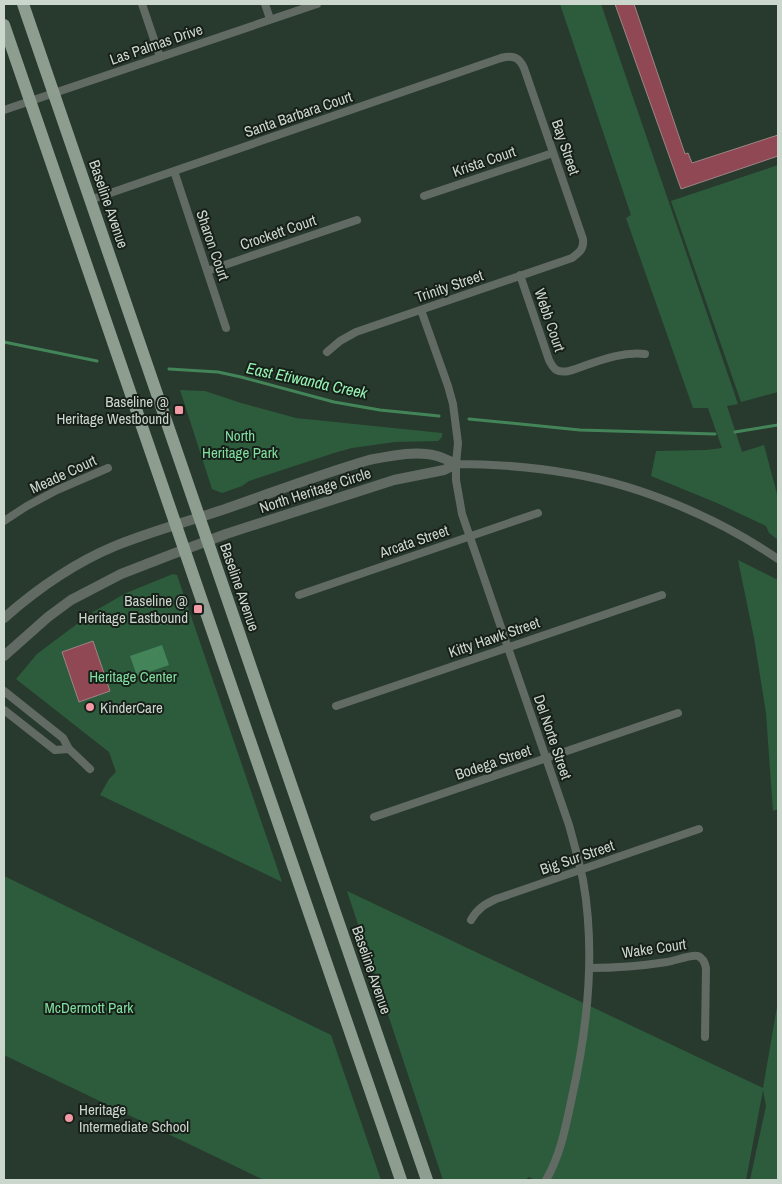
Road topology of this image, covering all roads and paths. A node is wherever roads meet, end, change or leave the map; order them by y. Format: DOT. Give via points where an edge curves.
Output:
graph roads {
  1 [pos="23,4"];
  2 [pos="142,4"];
  3 [pos="265,4"];
  4 [pos="317,4"];
  5 [pos="270,20"];
  6 [pos="4,25"];
  7 [pos="160,57"];
  8 [pos="516,57"];
  9 [pos="54,93"];
  10 [pos="31,101"];
  11 [pos="4,110"];
  12 [pos="553,152"];
  13 [pos="174,171"];
  14 [pos="424,196"];
  15 [pos="90,200"];
  16 [pos="357,220"];
  17 [pos="582,250"];
  18 [pos="207,271"];
  19 [pos="520,276"];
  20 [pos="422,310"];
  21 [pos="226,328"];
  22 [pos="326,352"];
  23 [pos="646,354"];
  24 [pos="456,464"];
  25 [pos="108,468"];
  26 [pos="538,513"];
  27 [pos="200,518"];
  28 [pos="4,522"];
  29 [pos="176,525"];
  30 [pos="469,536"];
  31 [pos="208,541"];
  32 [pos="184,550"];
  33 [pos="778,559"];
  34 [pos="662,595"];
  35 [pos="299,596"];
  36 [pos="4,618"];
  37 [pos="507,647"];
  38 [pos="4,656"];
  39 [pos="4,690"];
  40 [pos="336,706"];
  41 [pos="4,710"];
  42 [pos="678,712"];
  43 [pos="69,749"];
  44 [pos="546,758"];
  45 [pos="90,769"];
  46 [pos="374,817"];
  47 [pos="699,829"];
  48 [pos="580,870"];
  49 [pos="471,920"];
  50 [pos="590,968"];
  51 [pos="705,1037"];
  52 [pos="401,1180"];
  53 [pos="427,1180"];
  54 [pos="546,1180"];
  1 -- 9 [label="main road, Baseline Avenue"];
  2 -- 7 [label="street"];
  3 -- 5 [label="street"];
  4 -- 5 [label="street, Las Palmas Drive"];
  5 -- 7 [label="street, Las Palmas Drive"];
  6 -- 10 [label="main road"];
  7 -- 9 [label="street, Las Palmas Drive"];
  8 -- 12 [label="street, Bay Street" via="522,62"];
  8 -- 13 [label="street, Santa Barbara Court" via="501,58"];
  9 -- 10 [label="street, Las Palmas Drive"];
  9 -- 15 [label="main road, Baseline Avenue"];
  10 -- 11 [label="street, Las Palmas Drive"];
  10 -- 29 [label="main road"];
  12 -- 14 [label="street, Krista Court"];
  12 -- 17 [label="street, Bay Street" via="583,239"];
  13 -- 15 [label="street, Santa Barbara Court"];
  13 -- 18 [label="street, Sharon Court"];
  15 -- 27 [label="main road, Baseline Avenue"];
  16 -- 18 [label="street, Crockett Court"];
  17 -- 19 [label="street, Trinity Street" via="572,258"];
  18 -- 21 [label="street, Sharon Court"];
  19 -- 20 [label="street, Trinity Street"];
  19 -- 23 [label="street, Webb Court" via="549,360 556,370 569,371 624,354"];
  20 -- 22 [label="street, Trinity Street" via="356,332"];
  20 -- 24 [label="street, Del Norte Street" via="453,404 458,443"];
  24 -- 27 [label="street, North Heritage Circle" via="430,454 369,460"];
  24 -- 30 [label="street, Del Norte Street" via="460,503"];
  24 -- 31 [label="street, North Heritage Circle" via="444,470 369,488"];
  24 -- 33 [label="street, North Heritage Circle" via="526,467 621,485 685,508"];
  25 -- 28 [label="street, Meade Court" via="57,490"];
  26 -- 30 [label="street, Arcata Street"];
  27 -- 29 [label="street, North Heritage Circle"];
  27 -- 31 [label="main road, Baseline Avenue"];
  29 -- 32 [label="main road"];
  29 -- 36 [label="street, North Heritage Circle" via="115,546 85,561 46,584"];
  30 -- 35 [label="street, Arcata Street"];
  30 -- 37 [label="street, Del Norte Street"];
  31 -- 32 [label="street, North Heritage Circle"];
  31 -- 53 [label="main road, Baseline Avenue"];
  32 -- 38 [label="street, North Heritage Circle" via="121,574 71,600"];
  32 -- 52 [label="main road"];
  34 -- 37 [label="street, Kitty Hawk Street"];
  37 -- 40 [label="street, Kitty Hawk Street"];
  37 -- 44 [label="street, Del Norte Street"];
  39 -- 43 [label="street" via="63,738"];
  41 -- 43 [label="street" via="55,750"];
  42 -- 44 [label="street, Bodega Street"];
  43 -- 45 [label="street"];
  44 -- 46 [label="street, Bodega Street"];
  44 -- 48 [label="street, Del Norte Street"];
  47 -- 48 [label="street, Big Sur Street"];
  48 -- 49 [label="street, Big Sur Street" via="488,903 479,908"];
  48 -- 50 [label="street, Del Norte Street" via="588,916"];
  50 -- 51 [label="street, Wake Court" via="646,965 699,957 706,968"];
  50 -- 54 [label="street, Del Norte Street" via="588,1010 578,1071 562,1143"];
}
